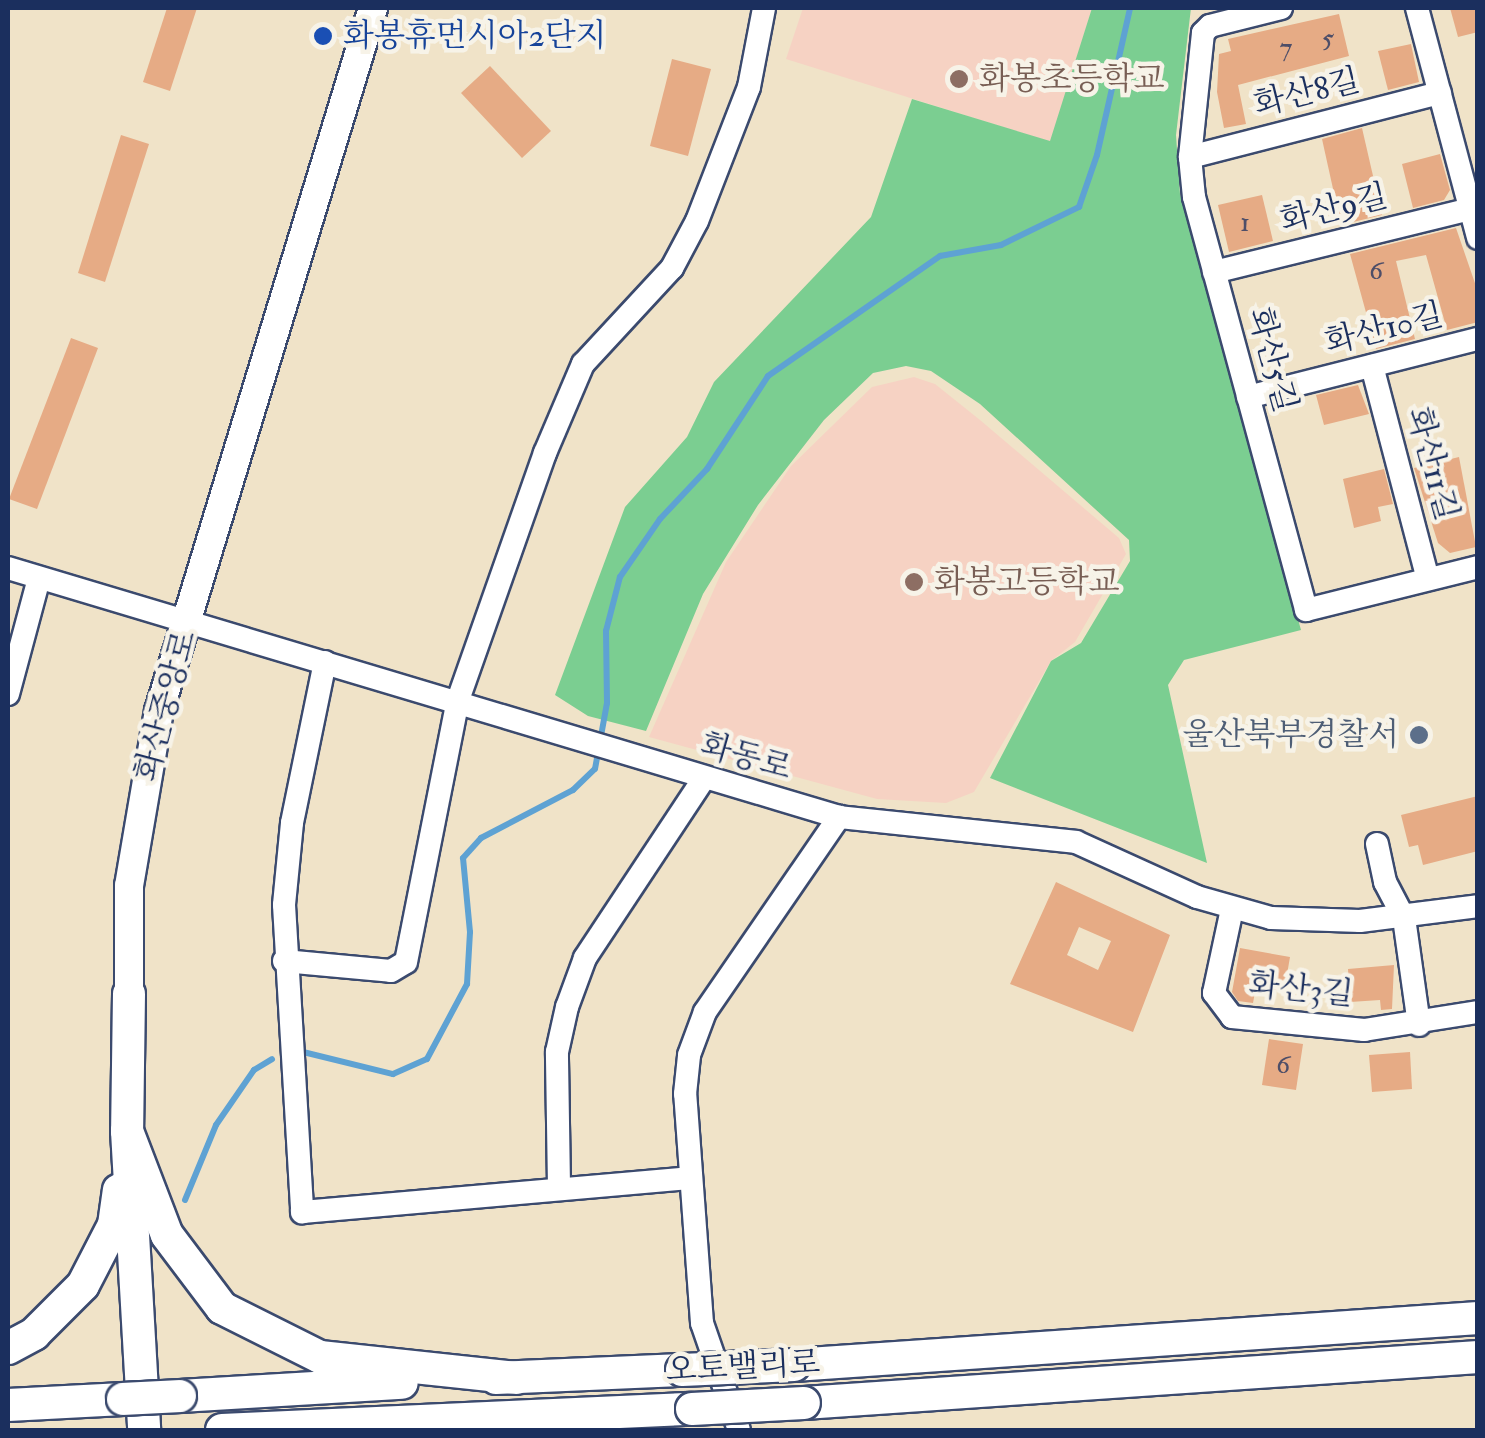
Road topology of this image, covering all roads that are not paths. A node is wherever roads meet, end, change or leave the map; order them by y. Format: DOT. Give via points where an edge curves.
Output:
graph roads {
  1 [pos="373,8"];
  2 [pos="764,8"];
  3 [pos="1282,8"];
  4 [pos="1417,8"];
  5 [pos="1440,93"];
  6 [pos="1190,157"];
  7 [pos="1470,209"];
  8 [pos="1478,238"];
  9 [pos="1214,272"];
  10 [pos="1478,339"];
  11 [pos="1372,366"];
  12 [pos="1248,397"];
  13 [pos="1478,566"];
  14 [pos="8,568"];
  15 [pos="39,578"];
  16 [pos="1428,579"];
  17 [pos="188,620"];
  18 [pos="324,662"];
  19 [pos="8,694"];
  20 [pos="458,700"];
  21 [pos="704,780"];
  22 [pos="839,817"];
  23 [pos="1377,844"];
  24 [pos="1478,906"];
  25 [pos="1232,908"];
  26 [pos="1404,918"];
  27 [pos="284,961"];
  28 [pos="129,994"];
  29 [pos="1478,1012"];
  30 [pos="1419,1025"];
  31 [pos="128,1131"];
  32 [pos="690,1178"];
  33 [pos="559,1186"];
  34 [pos="1478,1318"];
  35 [pos="8,1348"];
  36 [pos="1478,1356"];
  37 [pos="516,1378"];
  38 [pos="8,1406"];
  39 [pos="616,1414"];
  40 [pos="144,1430"];
  41 [pos="222,1430"];
  42 [pos="504,1430"];
  43 [pos="739,1430"];
  1 -- 17 [label="main road, 화산중앙로"];
  2 -- 20 [label="street" via="749,87 697,221 672,268 583,364"];
  3 -- 6 [label="street, 화산5길" via="1203,33"];
  4 -- 5 [label="street"];
  5 -- 6 [label="street, 화산8길"];
  5 -- 7 [label="street"];
  6 -- 9 [label="street, 화산5길"];
  7 -- 8 [label="street"];
  7 -- 9 [label="street, 화산9길"];
  9 -- 12 [label="street, 화산5길"];
  10 -- 11 [label="street, 화산10길"];
  11 -- 12 [label="street, 화산10길"];
  11 -- 16 [label="street, 화산11길"];
  12 -- 16 [label="street, 화산5길" via="1306,610"];
  13 -- 16 [label="street, 화산5길"];
  14 -- 15 [label="street, 화동로"];
  15 -- 17 [label="street, 화동로"];
  15 -- 19 [label="street"];
  17 -- 18 [label="street, 화동로"];
  17 -- 28 [label="main road, 화산중앙로" via="138,814"];
  18 -- 20 [label="street, 화동로"];
  18 -- 27 [label="street" via="292,823"];
  20 -- 21 [label="street, 화동로"];
  20 -- 27 [label="street" via="406,962 390,971"];
  21 -- 22 [label="street, 화동로"];
  21 -- 33 [label="street" via="593,944 566,1007 558,1052"];
  22 -- 25 [label="street, 화동로" via="1076,842"];
  22 -- 32 [label="street" via="705,1012 689,1055 685,1094"];
  23 -- 26 [label="street"];
  24 -- 26 [label="street, 화동로"];
  25 -- 26 [label="street, 화동로" via="1326,922"];
  25 -- 30 [label="street, 화산3길" via="1214,993 1232,1017 1321,1030"];
  26 -- 30 [label="street"];
  27 -- 33 [label="street" via="302,1212"];
  28 -- 31 [label="highway, 화산중앙로"];
  29 -- 30 [label="street, 화산3길"];
  31 -- 35 [label="highway" via="114,1226 100,1256 61,1310"];
  31 -- 37 [label="highway" via="167,1235 222,1308 320,1357"];
  31 -- 40 [label="highway, 화산중앙로"];
  32 -- 33 [label="street"];
  32 -- 43 [label="street" via="702,1323"];
  34 -- 37 [label="highway, 오토밸리로, bridge"];
  36 -- 39 [label="highway, 오토밸리로, bridge"];
  37 -- 38 [label="highway, 오토밸리로, bridge"];
  39 -- 41 [label="highway, 오토밸리로"];
  39 -- 42 [label="highway"];
}
